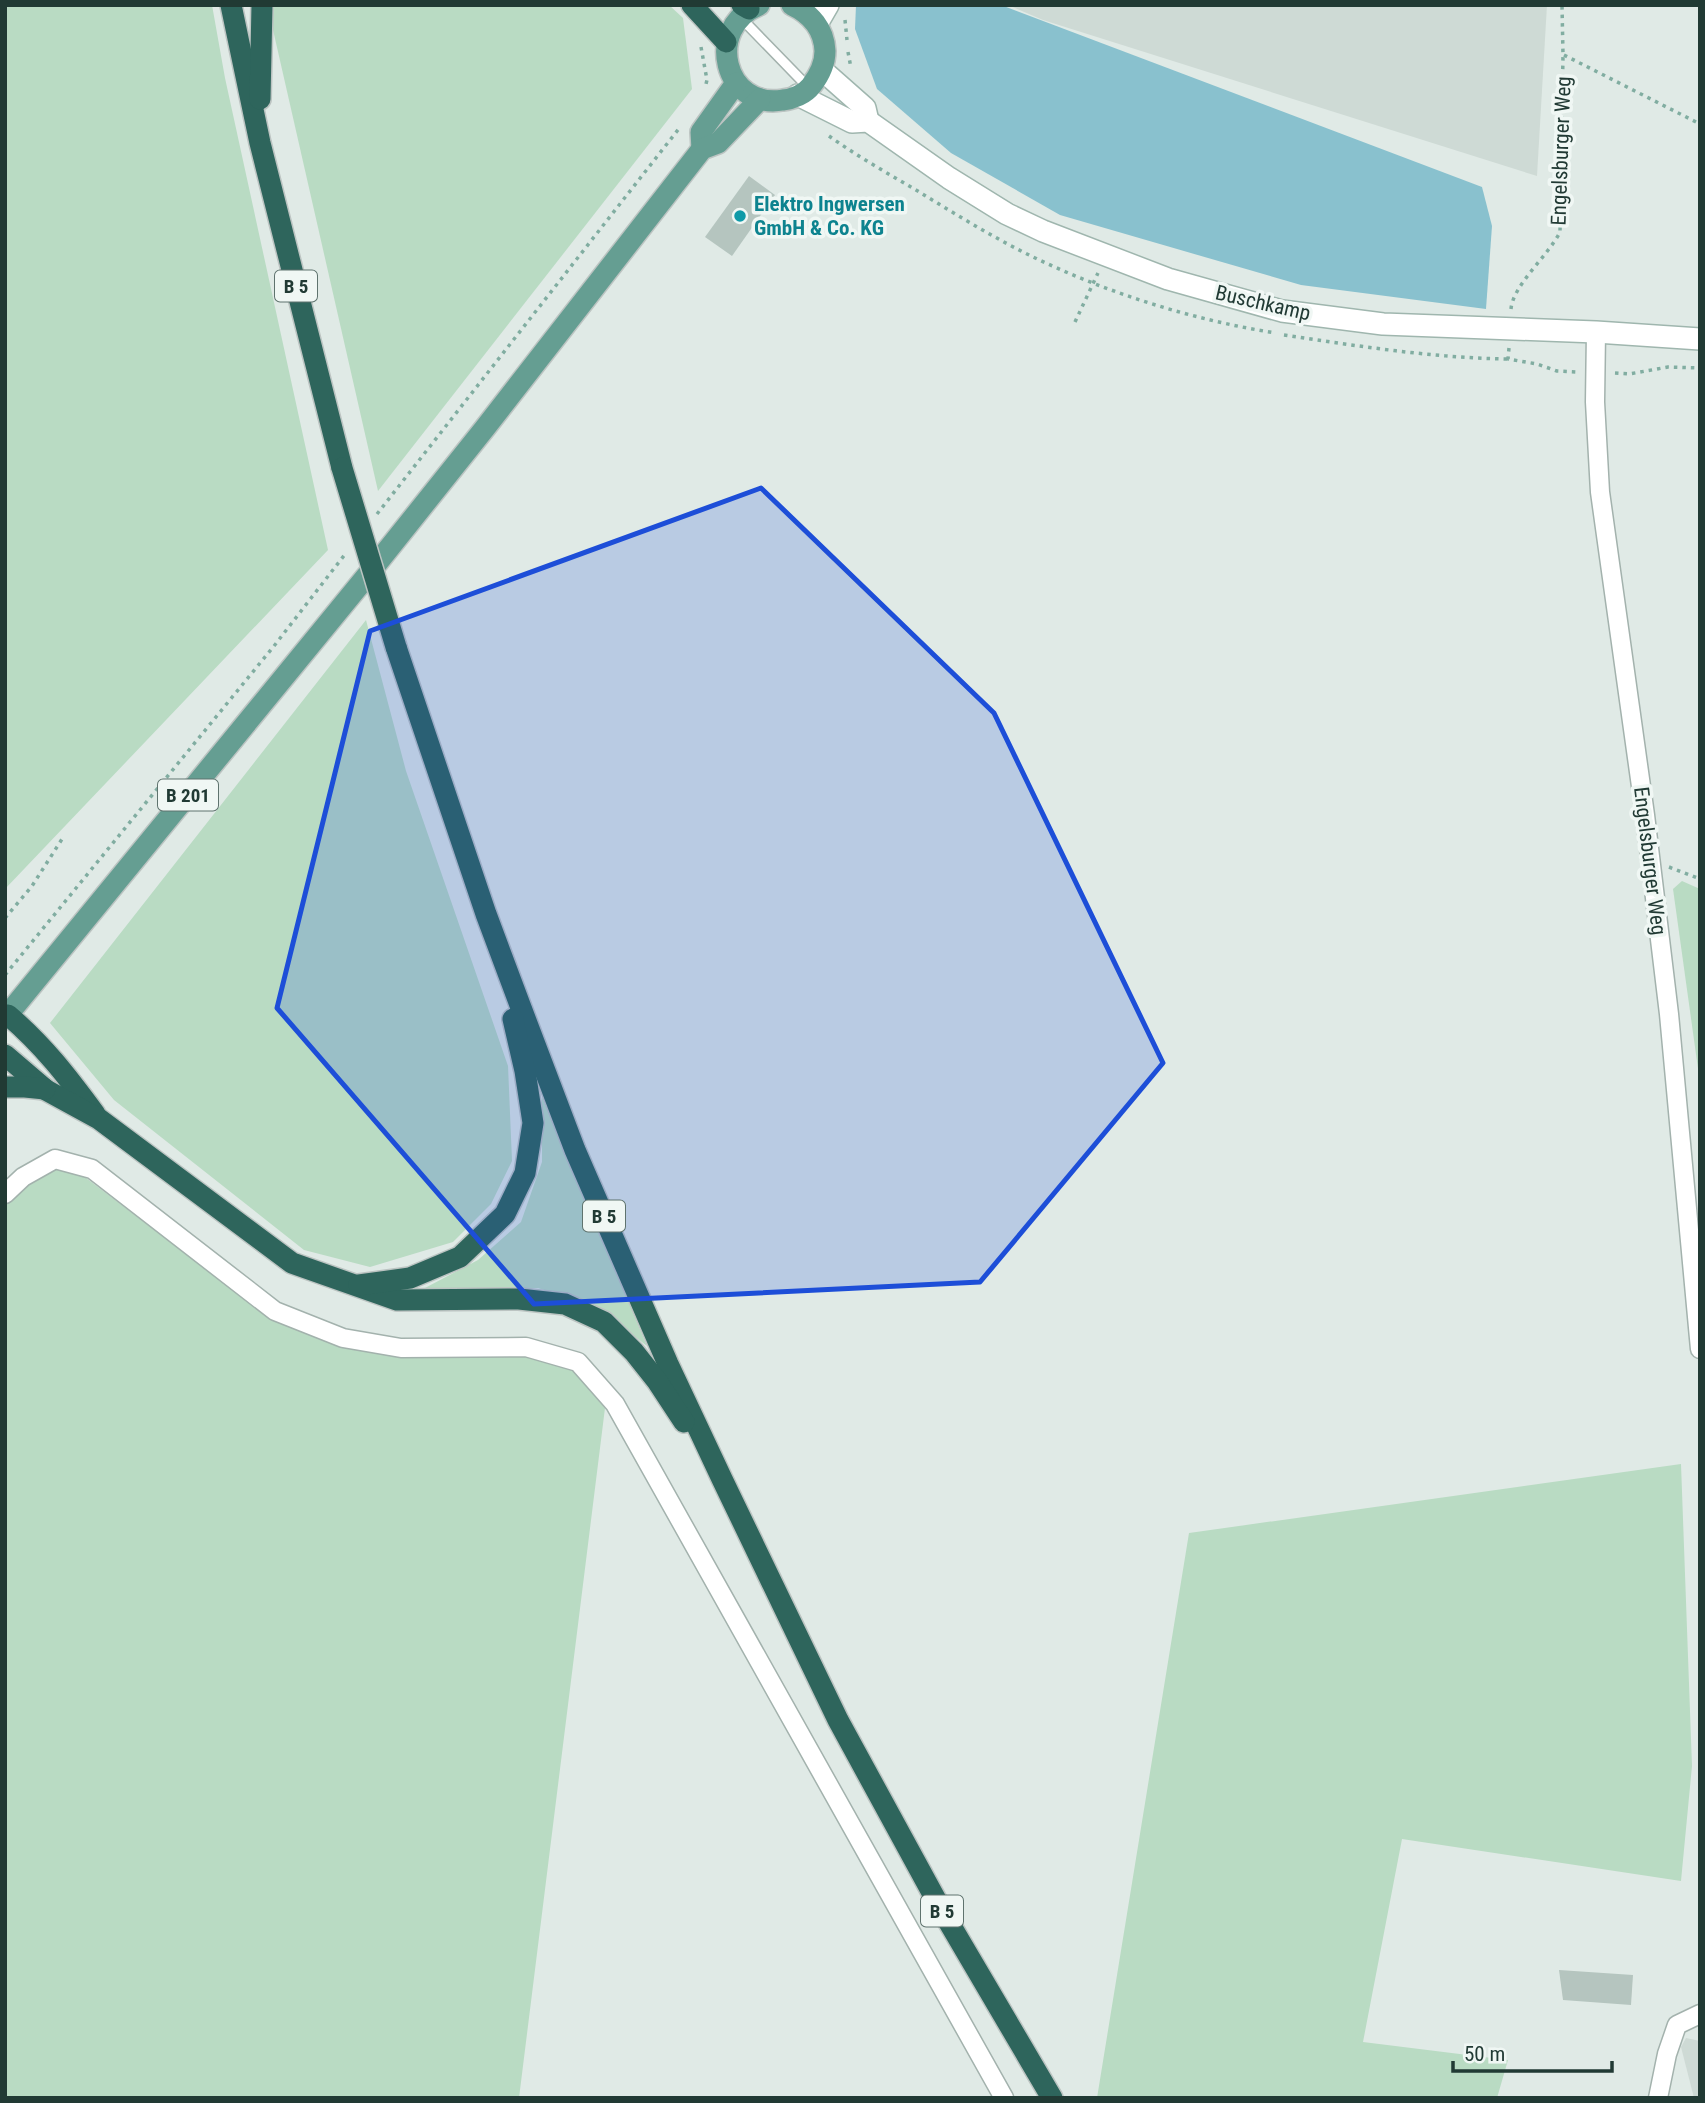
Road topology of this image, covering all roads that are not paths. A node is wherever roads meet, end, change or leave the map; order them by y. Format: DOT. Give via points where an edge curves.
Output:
graph roads {
  1 [pos="231,5"];
  2 [pos="262,5"];
  3 [pos="692,5"];
  4 [pos="793,5"];
  5 [pos="828,5"];
  6 [pos="748,9"];
  7 [pos="817,24"];
  8 [pos="726,42"];
  9 [pos="822,69"];
  10 [pos="736,83"];
  11 [pos="804,91"];
  12 [pos="760,99"];
  13 [pos="868,121"];
  14 [pos="260,143"];
  15 [pos="702,149"];
  16 [pos="1596,332"];
  17 [pos="1700,339"];
  18 [pos="498,948"];
  19 [pos="6,1016"];
  20 [pos="5,1055"];
  21 [pos="5,1087"];
  22 [pos="46,1090"];
  23 [pos="99,1119"];
  24 [pos="5,1194"];
  25 [pos="355,1285"];
  26 [pos="1700,1349"];
  27 [pos="722,1479"];
  28 [pos="1700,2014"];
  29 [pos="1004,2098"];
  30 [pos="1052,2098"];
  31 [pos="1658,2098"];
  1 -- 14 [label="highway, B 5"];
  2 -- 14 [label="highway"];
  3 -- 8 [label="highway"];
  4 -- 7 [label="main road"];
  5 -- 7 [label="street"];
  6 -- 8 [label="main road" via="731,28"];
  6 -- 11 [label="lane"];
  7 -- 9 [label="main road" via="825,54"];
  8 -- 10 [label="main road" via="729,71"];
  9 -- 11 [label="main road"];
  9 -- 13 [label="street, Buschkamp" via="865,107"];
  10 -- 12 [label="main road"];
  10 -- 15 [label="main road, B 201" via="701,132"];
  11 -- 12 [label="main road" via="775,102"];
  11 -- 13 [label="street, Buschkamp" via="852,122"];
  12 -- 15 [label="main road, B 201" via="718,143"];
  13 -- 16 [label="street, Buschkamp" via="1007,214 1168,279 1282,311 1383,324"];
  14 -- 18 [label="highway, B 5, bridge" via="342,468 396,647"];
  15 -- 19 [label="main road, B 201" via="378,561"];
  16 -- 17 [label="street, Buschkamp"];
  16 -- 26 [label="street, Engelsburger Weg" via="1600,492 1669,1014"];
  18 -- 25 [label="highway" via="533,1123 525,1172 505,1214 460,1257 410,1278"];
  18 -- 27 [label="highway, B 5" via="575,1150"];
  19 -- 23 [label="highway" via="57,1063"];
  20 -- 22 [label="highway"];
  21 -- 22 [label="highway"];
  22 -- 23 [label="highway"];
  23 -- 25 [label="highway" via="292,1263"];
  24 -- 29 [label="street" via="23,1177 55,1159 92,1169 275,1311 343,1338 401,1349 526,1347 578,1362 615,1404"];
  25 -- 27 [label="highway" via="397,1300 519,1299 565,1304 604,1322 657,1381"];
  27 -- 30 [label="highway, B 5" via="845,1732 941,1909"];
  28 -- 31 [label="street" via="1678,2025"];
}
